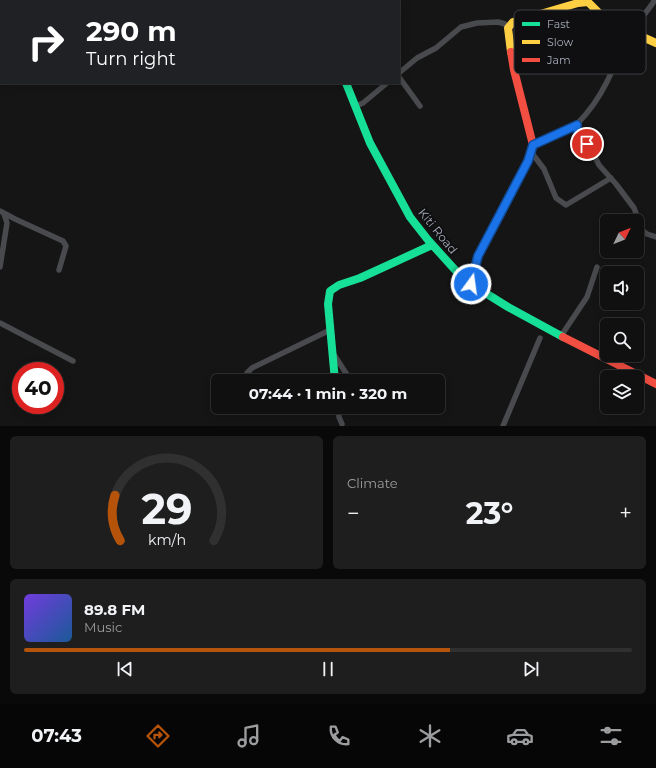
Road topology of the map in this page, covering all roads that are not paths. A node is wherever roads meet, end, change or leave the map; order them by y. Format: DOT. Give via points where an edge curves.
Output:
graph roads {
  1 [pos="654,0"];
  2 [pos="554,10"];
  3 [pos="598,10"];
  4 [pos="646,11"];
  5 [pos="514,22"];
  6 [pos="508,28"];
  7 [pos="646,39"];
  8 [pos="656,43"];
  9 [pos="514,70"];
  10 [pos="400,72"];
  11 [pos="515,74"];
  12 [pos="611,74"];
  13 [pos="400,78"];
  14 [pos="346,84"];
  15 [pos="386,84"];
  16 [pos="356,106"];
  17 [pos="420,106"];
  18 [pos="577,125"];
  19 [pos="532,148"];
  20 [pos="611,178"];
  21 [pos="2,212"];
  22 [pos="656,237"];
  23 [pos="432,245"];
  24 [pos="0,267"];
  25 [pos="597,267"];
  26 [pos="59,270"];
  27 [pos="471,284"];
  28 [pos="0,323"];
  29 [pos="330,330"];
  30 [pos="561,336"];
  31 [pos="540,338"];
  32 [pos="332,351"];
  33 [pos="74,361"];
  34 [pos="246,374"];
  35 [pos="334,374"];
  36 [pos="347,374"];
  37 [pos="656,384"];
  38 [pos="339,414"];
  39 [pos="342,424"];
  40 [pos="503,426"];
  1 -- 4 [label="street"];
  2 -- 3 [label="street" via="588,2"];
  5 -- 6 [label="street"];
  6 -- 9 [label="street"];
  6 -- 10 [label="street" via="498,22 461,27 436,48 417,58"];
  7 -- 8 [label="street"];
  11 -- 19 [label="street"];
  12 -- 18 [label="street" via="597,100"];
  13 -- 17 [label="street"];
  14 -- 16 [label="street, Kiti Road"];
  15 -- 16 [label="street"];
  16 -- 23 [label="street, Kiti Road" via="370,143 391,184 410,217"];
  18 -- 19 [label="street"];
  18 -- 20 [label="street" via="579,137 590,147 596,162"];
  19 -- 20 [label="street" via="556,198 566,205"];
  19 -- 27 [label="street" via="528,161 478,256"];
  20 -- 22 [label="street" via="634,208 643,231"];
  21 -- 24 [label="street" via="6,223"];
  21 -- 26 [label="street" via="63,241 66,246"];
  23 -- 27 [label="street, Kiti Road"];
  23 -- 29 [label="street" via="360,278 333,287 328,304"];
  25 -- 30 [label="street" via="587,296"];
  27 -- 30 [label="street, Kiti Road"];
  28 -- 33 [label="street"];
  29 -- 32 [label="street"];
  29 -- 34 [label="street" via="252,368"];
  30 -- 37 [label="street, Kiti Road"];
  31 -- 40 [label="street"];
  32 -- 35 [label="street"];
  32 -- 36 [label="street"];
  38 -- 39 [label="street"];
}
